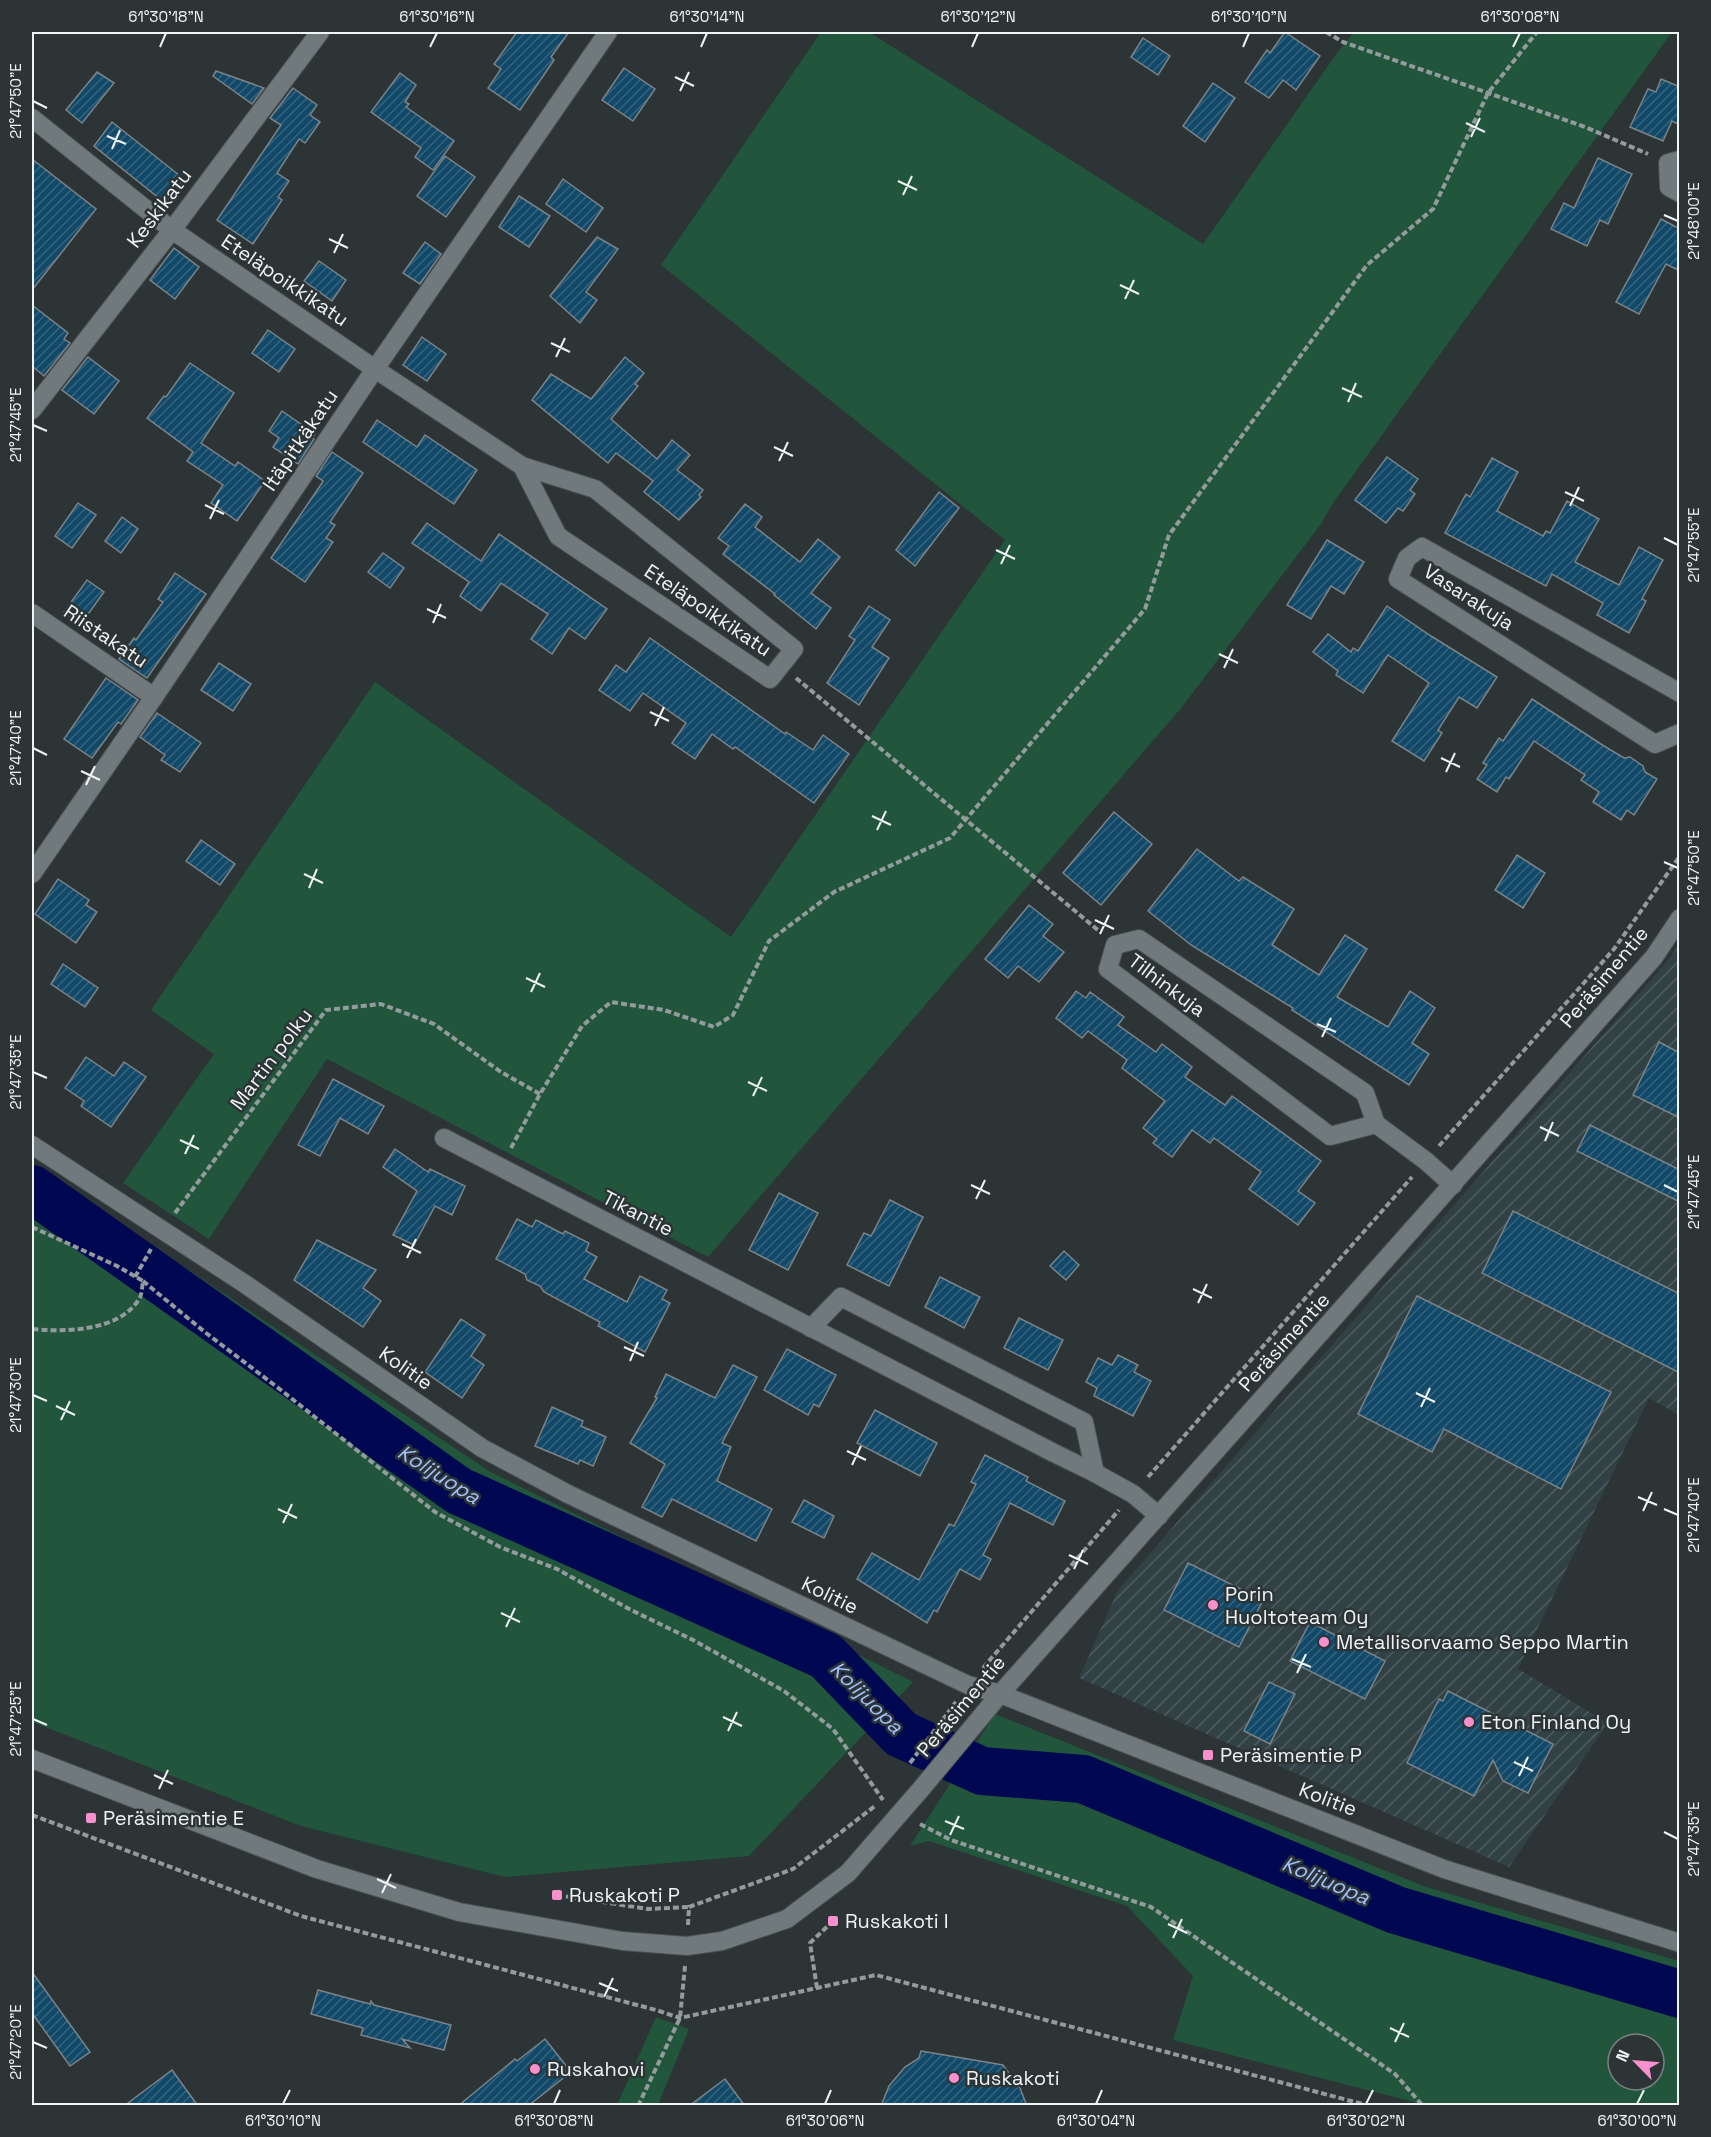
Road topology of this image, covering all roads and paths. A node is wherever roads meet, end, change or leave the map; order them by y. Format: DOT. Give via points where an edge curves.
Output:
graph roads {
  1 [pos="320,32"];
  2 [pos="607,32"];
  3 [pos="1326,32"];
  4 [pos="1537,32"];
  5 [pos="1488,93"];
  6 [pos="32,118"];
  7 [pos="1674,162"];
  8 [pos="1680,193"];
  9 [pos="172,230"];
  10 [pos="375,369"];
  11 [pos="32,410"];
  12 [pos="522,466"];
  13 [pos="32,613"];
  14 [pos="781,666"];
  15 [pos="1680,693"];
  16 [pos="154,697"];
  17 [pos="1680,733"];
  18 [pos="965,819"];
  19 [pos="1680,856"];
  20 [pos="32,874"];
  21 [pos="1680,918"];
  22 [pos="1115,945"];
  23 [pos="540,1094"];
  24 [pos="1376,1124"];
  25 [pos="444,1138"];
  26 [pos="32,1145"];
  27 [pos="1426,1161"];
  28 [pos="501,1168"];
  29 [pos="1453,1185"];
  30 [pos="32,1227"];
  31 [pos="162,1230"];
  32 [pos="135,1277"];
  33 [pos="143,1281"];
  34 [pos="811,1328"];
  35 [pos="32,1329"];
  36 [pos="1095,1473"];
  37 [pos="1133,1494"];
  38 [pos="1159,1516"];
  39 [pos="968,1685"];
  40 [pos="1000,1694"];
  41 [pos="32,1759"];
  42 [pos="908,1766"];
  43 [pos="900,1813"];
  44 [pos="32,1815"];
  45 [pos="557,1894"];
  46 [pos="689,1907"];
  47 [pos="833,1921"];
  48 [pos="1680,1943"];
  49 [pos="817,1988"];
  50 [pos="1370,2106"];
  51 [pos="1423,2106"];
  1 -- 9 [label="street, Keskikatu"];
  2 -- 10 [label="street, Itäpitkäkatu"];
  3 -- 5 [label="path" via="1343,42"];
  4 -- 5 [label="path"];
  5 -- 7 [label="path"];
  5 -- 18 [label="path" via="1432,209 1367,265 1169,535 1146,609"];
  6 -- 9 [label="street, Eteläpoikkikatu"];
  7 -- 8 [label="street" via="1669,187"];
  9 -- 10 [label="street, Eteläpoikkikatu"];
  9 -- 11 [label="street, Keskikatu"];
  10 -- 12 [label="street, Eteläpoikkikatu"];
  10 -- 16 [label="street, Itäpitkäkatu"];
  12 -- 14 [label="street, Eteläpoikkikatu" via="558,536 770,679"];
  12 -- 14 [label="street, Eteläpoikkikatu" via="595,489 794,649"];
  13 -- 16 [label="street, Riistakatu"];
  14 -- 18 [label="path"];
  15 -- 17 [label="street, Vasarakuja" via="1422,547 1407,558 1398,579 1655,744"];
  16 -- 20 [label="street, Itäpitkäkatu"];
  18 -- 22 [label="path"];
  18 -- 23 [label="path" via="950,838 834,892 769,941 733,1016 714,1027 664,1010 611,1002 582,1026"];
  19 -- 27 [label="path" via="1614,949"];
  21 -- 29 [label="street, Peräsimentie" via="1653,957"];
  22 -- 24 [label="street, Tilhinkuja" via="1139,939 1365,1093"];
  22 -- 24 [label="street, Tilhinkuja" via="1108,969 1330,1136"];
  23 -- 28 [label="path"];
  23 -- 31 [label="path, Martin polku" via="501,1072 434,1024 381,1004 326,1010"];
  24 -- 27 [label="street"];
  25 -- 28 [label="street, Tikantie"];
  26 -- 31 [label="street, Kolitie"];
  27 -- 29 [label="street"];
  27 -- 37 [label="path"];
  28 -- 34 [label="street, Tikantie"];
  29 -- 38 [label="street, Peräsimentie"];
  30 -- 32 [label="path"];
  31 -- 32 [label="path, Martin polku"];
  31 -- 39 [label="street, Kolitie" via="482,1448 568,1494"];
  32 -- 33 [label="path"];
  33 -- 35 [label="path" via="140,1299 123,1316 77,1331"];
  33 -- 43 [label="path" via="435,1512 500,1546 557,1569 784,1691 833,1729 882,1800"];
  34 -- 36 [label="street, Tikantie"];
  34 -- 36 [label="street" via="842,1297 1084,1422"];
  36 -- 37 [label="street, Tikantie"];
  37 -- 38 [label="street, Tikantie"];
  37 -- 39 [label="path"];
  38 -- 40 [label="street, Peräsimentie"];
  39 -- 40 [label="street, Kolitie"];
  39 -- 42 [label="path"];
  40 -- 43 [label="street, Peräsimentie"];
  40 -- 48 [label="street, Kolitie" via="1444,1869"];
  41 -- 43 [label="street, Peräsimentie" via="317,1869 459,1912 622,1941 687,1946 722,1941 788,1919 848,1873"];
  43 -- 51 [label="path" via="951,1840 1151,1907 1395,2073"];
  44 -- 49 [label="path" via="301,1916 680,2018"];
  45 -- 46 [label="path" via="648,1909"];
  47 -- 49 [label="path" via="810,1943"];
  49 -- 50 [label="path" via="876,1975"];
}
